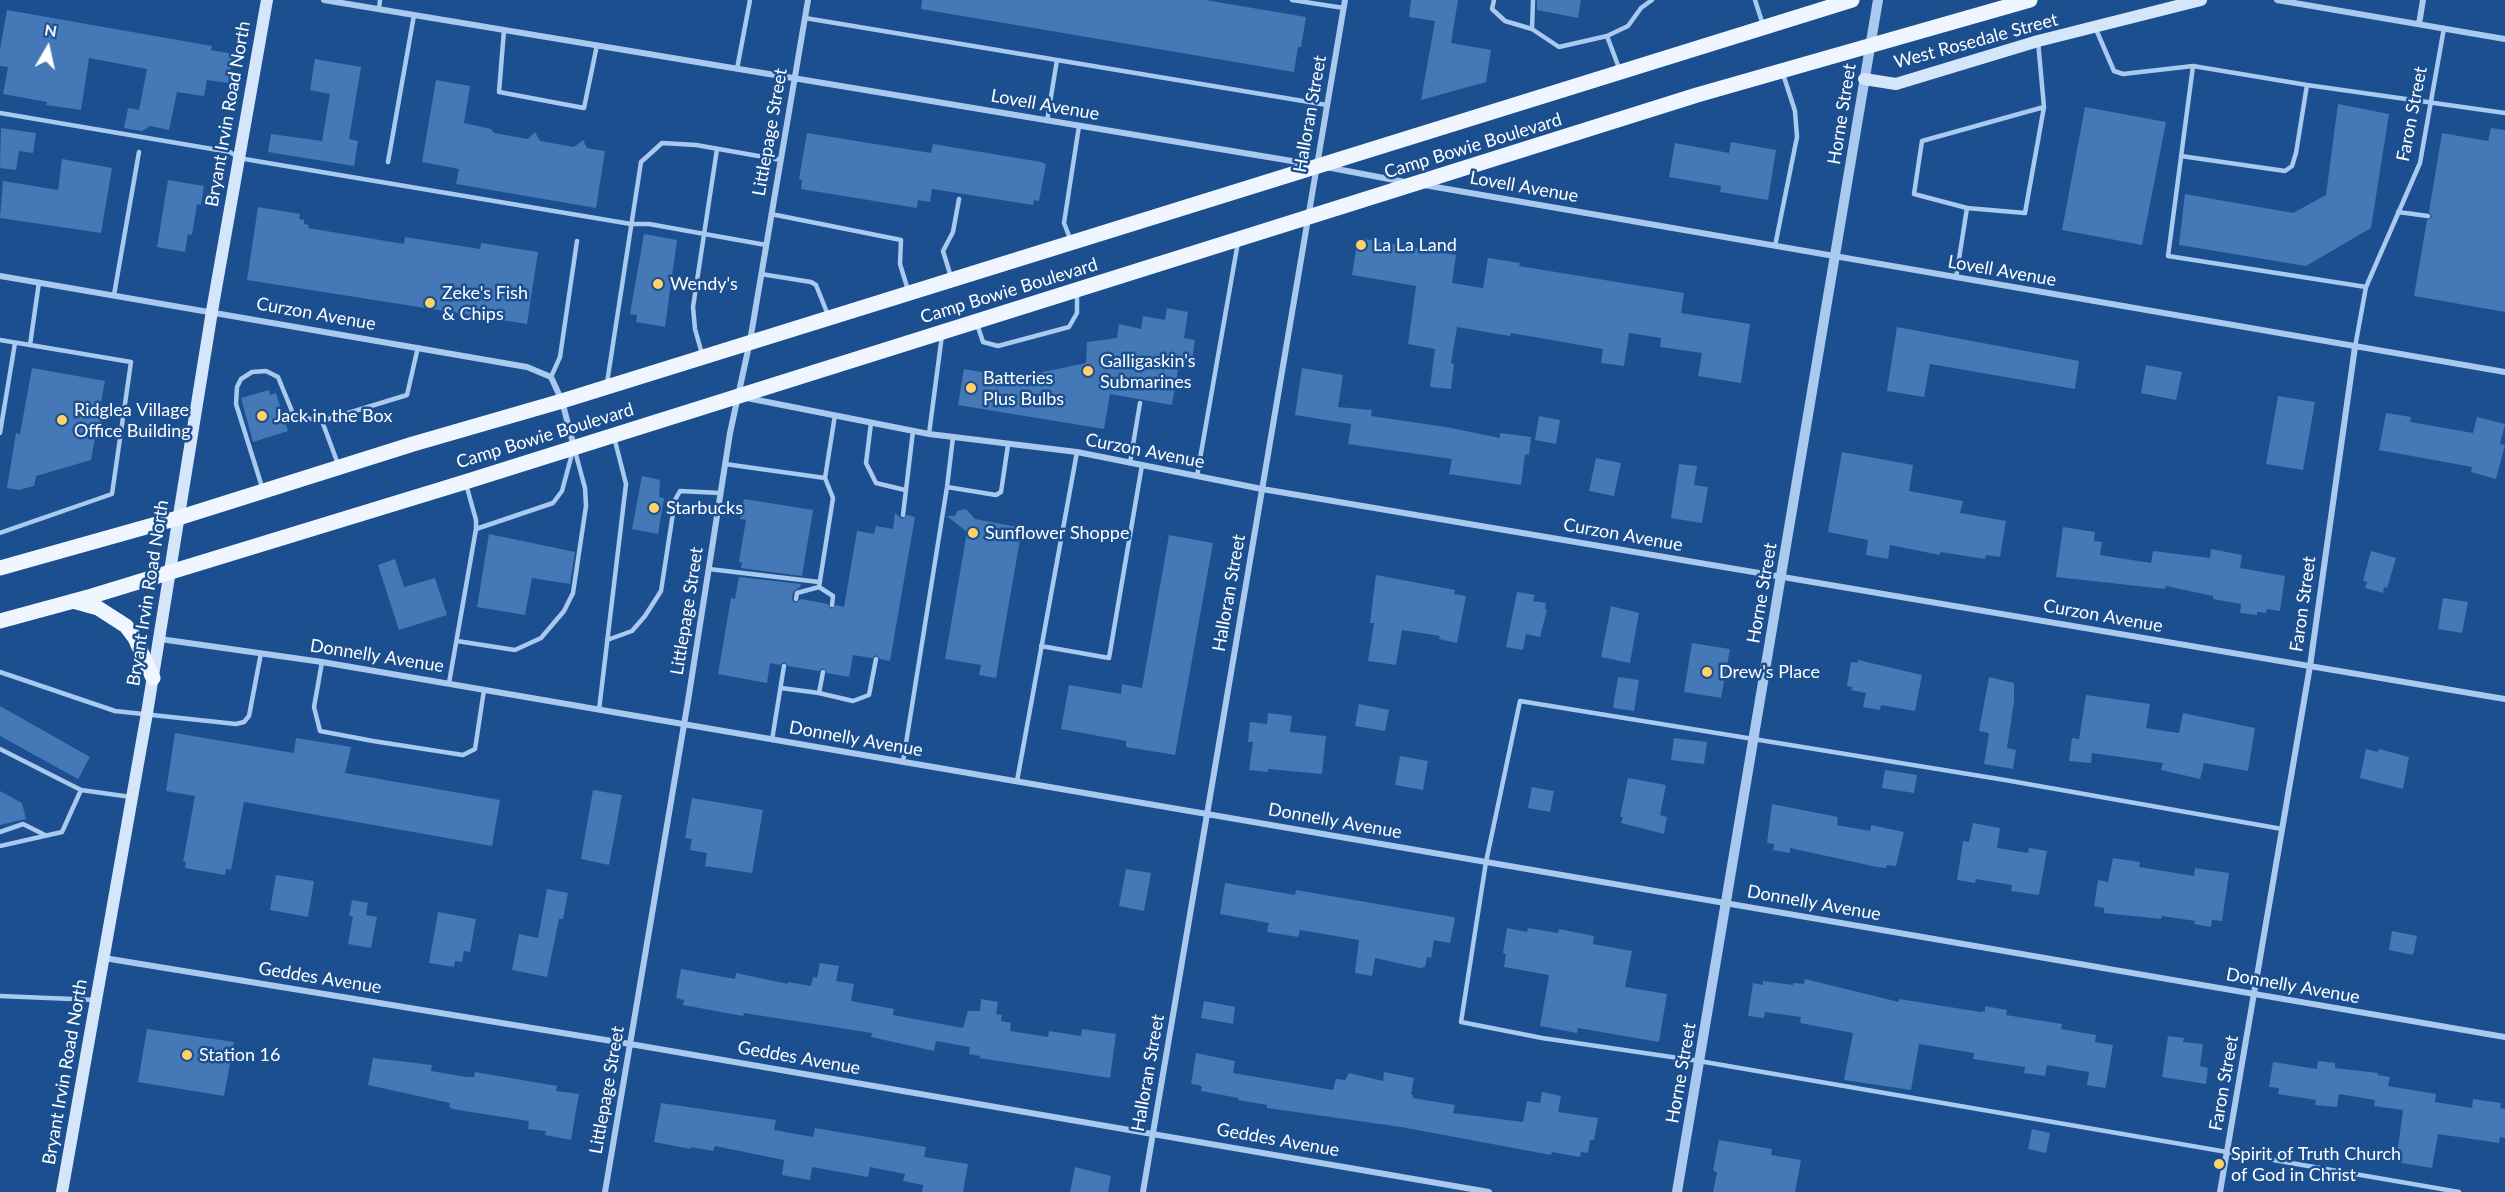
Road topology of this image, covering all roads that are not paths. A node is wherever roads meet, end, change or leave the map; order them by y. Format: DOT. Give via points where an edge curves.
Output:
graph roads {
  1 [pos="267,0"];
  2 [pos="324,0"];
  3 [pos="380,0"];
  4 [pos="750,0"];
  5 [pos="808,0"];
  6 [pos="1292,0"];
  7 [pos="1345,0"];
  8 [pos="1494,0"];
  9 [pos="1533,0"];
  10 [pos="1755,0"];
  11 [pos="1852,0"];
  12 [pos="1878,0"];
  13 [pos="2030,0"];
  14 [pos="2201,0"];
  15 [pos="2277,0"];
  16 [pos="2423,0"];
  17 [pos="1650,1"];
  18 [pos="1344,8"];
  19 [pos="379,9"];
  20 [pos="414,15"];
  21 [pos="805,18"];
  22 [pos="2419,24"];
  23 [pos="1764,27"];
  24 [pos="2095,27"];
  25 [pos="2444,28"];
  26 [pos="1532,29"];
  27 [pos="504,30"];
  28 [pos="1607,36"];
  29 [pos="2505,39"];
  30 [pos="2038,41"];
  31 [pos="597,45"];
  32 [pos="1869,47"];
  33 [pos="1057,60"];
  34 [pos="2193,66"];
  35 [pos="736,69"];
  36 [pos="1620,71"];
  37 [pos="1782,71"];
  38 [pos="795,78"];
  39 [pos="1864,79"];
  40 [pos="2307,85"];
  41 [pos="2432,102"];
  42 [pos="1327,105"];
  43 [pos="2044,107"];
  44 [pos="0,113"];
  45 [pos="2505,113"];
  46 [pos="1047,121"];
  47 [pos="1079,126"];
  48 [pos="717,149"];
  49 [pos="139,152"];
  50 [pos="2181,156"];
  51 [pos="239,158"];
  52 [pos="781,160"];
  53 [pos="388,162"];
  54 [pos="1317,165"];
  55 [pos="1416,184"];
  56 [pos="959,199"];
  57 [pos="1967,208"];
  58 [pos="2398,212"];
  59 [pos="771,214"];
  60 [pos="2428,216"];
  61 [pos="1309,217"];
  62 [pos="631,224"];
  63 [pos="702,233"];
  64 [pos="1239,239"];
  65 [pos="578,241"];
  66 [pos="1071,242"];
  67 [pos="766,244"];
  68 [pos="1775,246"];
  69 [pos="1836,256"];
  70 [pos="761,274"];
  71 [pos="0,276"];
  72 [pos="1956,278"];
  73 [pos="952,280"];
  74 [pos="39,282"];
  75 [pos="2366,287"];
  76 [pos="1077,291"];
  77 [pos="909,293"];
  78 [pos="114,295"];
  79 [pos="212,311"];
  80 [pos="829,318"];
  81 [pos="977,322"];
  82 [pos="943,332"];
  83 [pos="0,340"];
  84 [pos="750,341"];
  85 [pos="15,343"];
  86 [pos="30,345"];
  87 [pos="418,347"];
  88 [pos="2355,347"];
  89 [pos="703,356"];
  90 [pos="2505,372"];
  91 [pos="551,377"];
  92 [pos="607,387"];
  93 [pos="738,396"];
  94 [pos="562,401"];
  95 [pos="1140,403"];
  96 [pos="835,416"];
  97 [pos="322,421"];
  98 [pos="871,423"];
  99 [pos="913,430"];
  100 [pos="0,433"];
  101 [pos="929,434"];
  102 [pos="614,435"];
  103 [pos="953,436"];
  104 [pos="1008,445"];
  105 [pos="574,448"];
  106 [pos="1077,452"];
  107 [pos="1130,463"];
  108 [pos="725,464"];
  109 [pos="1142,465"];
  110 [pos="340,468"];
  111 [pos="1197,476"];
  112 [pos="825,478"];
  113 [pos="465,482"];
  114 [pos="947,487"];
  115 [pos="1262,489"];
  116 [pos="905,490"];
  117 [pos="263,491"];
  118 [pos="720,493"];
  119 [pos="903,515"];
  120 [pos="178,519"];
  121 [pos="476,529"];
  122 [pos="0,532"];
  123 [pos="0,568"];
  124 [pos="709,569"];
  125 [pos="170,572"];
  126 [pos="1782,577"];
  127 [pos="819,584"];
  128 [pos="796,598"];
  129 [pos="72,601"];
  130 [pos="832,605"];
  131 [pos="0,621"];
  132 [pos="160,639"];
  133 [pos="608,640"];
  134 [pos="457,641"];
  135 [pos="1041,646"];
  136 [pos="261,653"];
  137 [pos="876,658"];
  138 [pos="322,662"];
  139 [pos="784,666"];
  140 [pos="2310,666"];
  141 [pos="0,672"];
  142 [pos="823,672"];
  143 [pos="153,678"];
  144 [pos="449,683"];
  145 [pos="781,688"];
  146 [pos="484,690"];
  147 [pos="819,693"];
  148 [pos="2505,699"];
  149 [pos="599,710"];
  150 [pos="147,713"];
  151 [pos="684,725"];
  152 [pos="772,740"];
  153 [pos="1754,741"];
  154 [pos="0,749"];
  155 [pos="903,762"];
  156 [pos="1017,782"];
  157 [pos="81,790"];
  158 [pos="132,797"];
  159 [pos="1207,814"];
  160 [pos="2282,829"];
  161 [pos="0,831"];
  162 [pos="45,835"];
  163 [pos="0,846"];
  164 [pos="1485,862"];
  165 [pos="1726,903"];
  166 [pos="104,958"];
  167 [pos="2254,994"];
  168 [pos="0,996"];
  169 [pos="97,1000"];
  170 [pos="2505,1037"];
  171 [pos="630,1044"];
  172 [pos="1699,1061"];
  173 [pos="1153,1133"];
  174 [pos="2227,1152"];
  175 [pos="62,1192"];
  176 [pos="605,1192"];
  177 [pos="1143,1192"];
  178 [pos="1489,1192"];
  179 [pos="1677,1192"];
  180 [pos="2220,1192"];
  181 [pos="2459,1192"];
  1 -- 51 [label="main road, Bryant Irvin Road North"];
  2 -- 19 [label="street, Lovell Avenue"];
  3 -- 19 [label="lane"];
  4 -- 35 [label="lane"];
  5 -- 21 [label="street, Littlepage Street"];
  6 -- 18 [label="lane"];
  7 -- 18 [label="street, Halloran Street"];
  8 -- 26 [label="lane" via="1492,9 1506,21"];
  9 -- 26 [label="lane"];
  10 -- 23 [label="lane"];
  11 -- 23 [label="main road, Camp Bowie Boulevard"];
  12 -- 32 [label="street, Horne Street"];
  13 -- 32 [label="main road, Camp Bowie Boulevard"];
  14 -- 24 [label="main road, West Rosedale Street"];
  15 -- 22 [label="street"];
  16 -- 22 [label="street"];
  17 -- 28 [label="lane" via="1628,26"];
  18 -- 42 [label="street, Halloran Street"];
  19 -- 20 [label="street, Lovell Avenue"];
  20 -- 27 [label="street, Lovell Avenue"];
  20 -- 53 [label="lane"];
  21 -- 33 [label="lane"];
  21 -- 38 [label="street, Littlepage Street"];
  22 -- 25 [label="street"];
  23 -- 36 [label="main road, Camp Bowie Boulevard"];
  24 -- 30 [label="main road, West Rosedale Street"];
  24 -- 34 [label="lane" via="2114,71 2123,74"];
  25 -- 29 [label="street"];
  25 -- 41 [label="lane, Faron Street"];
  26 -- 28 [label="lane" via="1559,47"];
  27 -- 31 [label="street, Lovell Avenue"];
  27 -- 31 [label="lane" via="499,92 584,108"];
  28 -- 36 [label="lane"];
  30 -- 39 [label="main road, West Rosedale Street" via="1896,84"];
  30 -- 43 [label="lane"];
  31 -- 35 [label="street, Lovell Avenue"];
  32 -- 37 [label="main road, Camp Bowie Boulevard"];
  32 -- 39 [label="street, Horne Street"];
  33 -- 42 [label="lane"];
  33 -- 46 [label="lane"];
  34 -- 40 [label="lane"];
  34 -- 50 [label="lane"];
  35 -- 38 [label="street, Lovell Avenue"];
  36 -- 54 [label="main road, Camp Bowie Boulevard"];
  37 -- 55 [label="main road, Camp Bowie Boulevard"];
  37 -- 68 [label="lane" via="1795,111 1797,137"];
  38 -- 46 [label="street, Lovell Avenue"];
  38 -- 52 [label="street, Littlepage Street"];
  39 -- 69 [label="street, Horne Street"];
  40 -- 41 [label="lane"];
  40 -- 50 [label="lane" via="2296,153 2292,166 2285,171"];
  41 -- 45 [label="lane"];
  41 -- 58 [label="lane, Faron Street" via="2420,163"];
  42 -- 54 [label="street, Halloran Street"];
  43 -- 57 [label="lane" via="2025,213"];
  43 -- 57 [label="lane" via="1922,141 1914,194"];
  44 -- 51 [label="lane" via="230,152"];
  46 -- 47 [label="street, Lovell Avenue"];
  47 -- 54 [label="street, Lovell Avenue"];
  47 -- 66 [label="lane" via="1064,223"];
  48 -- 52 [label="lane"];
  48 -- 62 [label="lane" via="662,143 640,162"];
  48 -- 63 [label="lane"];
  49 -- 78 [label="lane"];
  50 -- 75 [label="lane" via="2168,256"];
  51 -- 62 [label="lane"];
  51 -- 79 [label="main road, Bryant Irvin Road North"];
  52 -- 59 [label="street, Littlepage Street"];
  54 -- 55 [label="street, Lovell Avenue"];
  54 -- 61 [label="street, Halloran Street"];
  54 -- 66 [label="main road, Camp Bowie Boulevard"];
  55 -- 61 [label="main road, Camp Bowie Boulevard"];
  55 -- 68 [label="street, Lovell Avenue"];
  56 -- 73 [label="lane" via="953,232 943,251"];
  57 -- 72 [label="lane"];
  58 -- 60 [label="lane"];
  58 -- 75 [label="lane, Faron Street"];
  59 -- 67 [label="street, Littlepage Street"];
  59 -- 77 [label="lane" via="901,240 900,264"];
  61 -- 64 [label="main road, Camp Bowie Boulevard"];
  61 -- 115 [label="street, Halloran Street"];
  62 -- 63 [label="lane"];
  62 -- 92 [label="lane"];
  63 -- 67 [label="lane"];
  63 -- 89 [label="lane" via="693,307"];
  64 -- 76 [label="main road, Camp Bowie Boulevard"];
  64 -- 111 [label="lane"];
  65 -- 91 [label="lane" via="560,357"];
  66 -- 73 [label="main road, Camp Bowie Boulevard"];
  67 -- 70 [label="street, Littlepage Street"];
  68 -- 69 [label="street, Lovell Avenue"];
  69 -- 72 [label="street, Lovell Avenue"];
  69 -- 126 [label="street, Horne Street"];
  70 -- 80 [label="lane" via="816,285"];
  70 -- 84 [label="street, Littlepage Street"];
  71 -- 74 [label="street, Curzon Avenue"];
  72 -- 88 [label="street, Lovell Avenue"];
  73 -- 77 [label="main road, Camp Bowie Boulevard"];
  74 -- 78 [label="street, Curzon Avenue"];
  74 -- 86 [label="lane"];
  75 -- 88 [label="lane, Faron Street"];
  76 -- 81 [label="main road, Camp Bowie Boulevard"];
  76 -- 81 [label="lane" via="1077,313 1069,327 998,346 983,342"];
  77 -- 80 [label="main road, Camp Bowie Boulevard"];
  78 -- 79 [label="street, Curzon Avenue"];
  79 -- 87 [label="street, Curzon Avenue"];
  79 -- 120 [label="main road, Bryant Irvin Road North"];
  80 -- 84 [label="main road, Camp Bowie Boulevard"];
  81 -- 82 [label="main road, Camp Bowie Boulevard"];
  82 -- 93 [label="main road, Camp Bowie Boulevard"];
  82 -- 101 [label="lane"];
  83 -- 85 [label="lane"];
  84 -- 89 [label="main road, Camp Bowie Boulevard"];
  84 -- 93 [label="street, Littlepage Street"];
  85 -- 86 [label="lane"];
  85 -- 100 [label="lane"];
  86 -- 122 [label="lane" via="131,362 112,494"];
  87 -- 91 [label="street, Curzon Avenue" via="527,367"];
  87 -- 97 [label="lane" via="407,395"];
  88 -- 90 [label="street, Lovell Avenue"];
  88 -- 140 [label="street, Faron Street"];
  89 -- 92 [label="main road, Camp Bowie Boulevard"];
  91 -- 94 [label="street"];
  92 -- 94 [label="main road, Camp Bowie Boulevard"];
  93 -- 96 [label="street, Curzon Avenue"];
  93 -- 102 [label="main road, Camp Bowie Boulevard"];
  93 -- 108 [label="street, Littlepage Street"];
  94 -- 105 [label="street"];
  94 -- 110 [label="main road, Camp Bowie Boulevard"];
  95 -- 107 [label="lane"];
  96 -- 98 [label="street, Curzon Avenue"];
  96 -- 112 [label="lane"];
  97 -- 110 [label="lane"];
  97 -- 117 [label="lane" via="294,417 278,377 266,371 252,372 241,379 236,404"];
  98 -- 99 [label="street, Curzon Avenue"];
  98 -- 116 [label="lane" via="866,463 876,483"];
  99 -- 101 [label="street, Curzon Avenue"];
  99 -- 116 [label="lane"];
  101 -- 103 [label="street, Curzon Avenue"];
  102 -- 105 [label="main road, Camp Bowie Boulevard"];
  102 -- 133 [label="lane" via="626,484"];
  103 -- 104 [label="street, Curzon Avenue"];
  103 -- 114 [label="lane"];
  104 -- 106 [label="street, Curzon Avenue"];
  104 -- 114 [label="lane" via="1000,492 996,495"];
  105 -- 113 [label="main road, Camp Bowie Boulevard"];
  105 -- 121 [label="lane" via="562,491 553,503"];
  105 -- 134 [label="lane" via="586,506 573,593 564,611 551,630 532,644 515,650"];
  106 -- 107 [label="street, Curzon Avenue"];
  106 -- 135 [label="lane"];
  107 -- 109 [label="street, Curzon Avenue"];
  108 -- 112 [label="lane"];
  108 -- 118 [label="street, Littlepage Street"];
  109 -- 111 [label="street, Curzon Avenue"];
  109 -- 135 [label="lane" via="1109,657"];
  110 -- 117 [label="main road, Camp Bowie Boulevard"];
  111 -- 115 [label="street, Curzon Avenue"];
  112 -- 127 [label="lane" via="833,498"];
  113 -- 121 [label="lane"];
  113 -- 125 [label="main road, Camp Bowie Boulevard"];
  114 -- 155 [label="lane"];
  115 -- 126 [label="street, Curzon Avenue"];
  115 -- 159 [label="street, Halloran Street"];
  116 -- 119 [label="lane"];
  117 -- 120 [label="main road, Camp Bowie Boulevard"];
  118 -- 124 [label="street, Littlepage Street"];
  118 -- 133 [label="lane" via="680,492 675,500 661,591 632,631"];
  120 -- 123 [label="main road, Camp Bowie Boulevard"];
  120 -- 125 [label="main road, Bryant Irvin Road North"];
  121 -- 134 [label="lane"];
  124 -- 127 [label="lane"];
  124 -- 151 [label="street, Littlepage Street"];
  125 -- 129 [label="main road, Camp Bowie Boulevard"];
  125 -- 132 [label="main road, Bryant Irvin Road North"];
  126 -- 140 [label="street, Curzon Avenue"];
  126 -- 153 [label="street, Horne Street"];
  127 -- 128 [label="lane" via="797,593"];
  127 -- 130 [label="lane" via="833,596"];
  129 -- 131 [label="main road, Camp Bowie Boulevard"];
  129 -- 143 [label="main road" via="98,608 126,626"];
  132 -- 136 [label="street, Donnelly Avenue"];
  132 -- 143 [label="main road, Bryant Irvin Road North"];
  133 -- 149 [label="lane"];
  134 -- 144 [label="lane"];
  135 -- 156 [label="lane"];
  136 -- 138 [label="street, Donnelly Avenue"];
  136 -- 150 [label="lane" via="249,716 244,722"];
  137 -- 147 [label="lane" via="869,695 853,701"];
  138 -- 144 [label="street, Donnelly Avenue"];
  138 -- 146 [label="lane" via="314,707 320,731 373,741 463,755 475,749"];
  139 -- 145 [label="lane"];
  140 -- 148 [label="street, Curzon Avenue"];
  140 -- 160 [label="street, Faron Street"];
  141 -- 150 [label="lane" via="115,711"];
  142 -- 147 [label="lane"];
  143 -- 150 [label="main road, Bryant Irvin Road North"];
  144 -- 146 [label="street, Donnelly Avenue"];
  145 -- 147 [label="lane"];
  145 -- 152 [label="lane"];
  146 -- 149 [label="street, Donnelly Avenue"];
  149 -- 151 [label="street, Donnelly Avenue"];
  150 -- 158 [label="main road, Bryant Irvin Road North"];
  151 -- 152 [label="street, Donnelly Avenue"];
  151 -- 171 [label="street, Littlepage Street"];
  152 -- 155 [label="street, Donnelly Avenue"];
  153 -- 160 [label="lane"];
  153 -- 164 [label="lane" via="1520,701"];
  153 -- 165 [label="street, Horne Street"];
  154 -- 157 [label="lane"];
  155 -- 156 [label="street, Donnelly Avenue"];
  156 -- 159 [label="street, Donnelly Avenue"];
  157 -- 158 [label="lane"];
  157 -- 162 [label="lane" via="62,832"];
  158 -- 166 [label="main road, Bryant Irvin Road North"];
  159 -- 164 [label="street, Donnelly Avenue"];
  159 -- 173 [label="street, Halloran Street"];
  160 -- 167 [label="street, Faron Street"];
  161 -- 162 [label="lane" via="23,824"];
  162 -- 163 [label="lane"];
  164 -- 165 [label="street, Donnelly Avenue"];
  164 -- 172 [label="lane" via="1461,1022"];
  165 -- 167 [label="street, Donnelly Avenue"];
  165 -- 172 [label="street, Horne Street"];
  166 -- 169 [label="main road, Bryant Irvin Road North"];
  166 -- 171 [label="street, Geddes Avenue"];
  167 -- 170 [label="street, Donnelly Avenue"];
  167 -- 174 [label="street, Faron Street"];
  168 -- 169 [label="lane"];
  169 -- 175 [label="main road, Bryant Irvin Road North"];
  171 -- 173 [label="street, Geddes Avenue"];
  171 -- 176 [label="street, Littlepage Street"];
  172 -- 174 [label="lane"];
  172 -- 179 [label="street, Horne Street"];
  173 -- 177 [label="street, Halloran Street"];
  173 -- 178 [label="street, Geddes Avenue"];
  174 -- 180 [label="street, Faron Street"];
  174 -- 181 [label="lane"];
}
